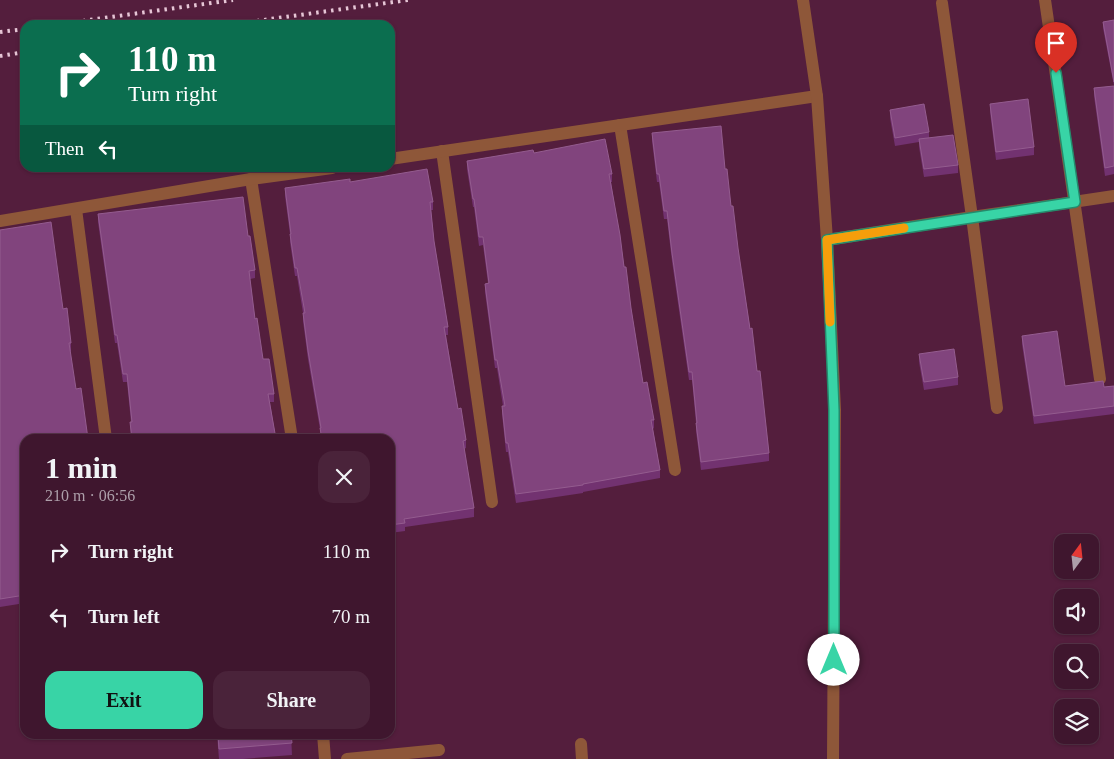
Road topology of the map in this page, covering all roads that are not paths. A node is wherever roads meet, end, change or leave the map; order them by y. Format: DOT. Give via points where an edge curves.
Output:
graph roads {
  1 [pos="803,0"];
  2 [pos="1045,0"];
  3 [pos="942,2"];
  4 [pos="817,96"];
  5 [pos="620,125"];
  6 [pos="442,151"];
  7 [pos="395,158"];
  8 [pos="303,172"];
  9 [pos="251,179"];
  10 [pos="1114,196"];
  11 [pos="1075,202"];
  12 [pos="76,209"];
  13 [pos="972,217"];
  14 [pos="0,221"];
  15 [pos="827,240"];
  16 [pos="1100,379"];
  17 [pos="997,408"];
  18 [pos="105,434"];
  19 [pos="291,434"];
  20 [pos="675,470"];
  21 [pos="492,502"];
  22 [pos="323,739"];
  23 [pos="582,744"];
  24 [pos="439,750"];
  25 [pos="325,759"];
  26 [pos="347,759"];
  27 [pos="582,759"];
  28 [pos="833,759"];
  1 -- 4 [label="street"];
  2 -- 11 [label="street"];
  3 -- 13 [label="street"];
  4 -- 5 [label="street"];
  4 -- 15 [label="street"];
  5 -- 6 [label="street"];
  5 -- 20 [label="street"];
  6 -- 7 [label="street"];
  6 -- 21 [label="street"];
  8 -- 9 [label="street"];
  9 -- 12 [label="street"];
  9 -- 19 [label="street"];
  10 -- 11 [label="street"];
  11 -- 13 [label="street"];
  11 -- 16 [label="street"];
  12 -- 14 [label="street"];
  12 -- 18 [label="street"];
  13 -- 15 [label="street"];
  13 -- 17 [label="street"];
  15 -- 28 [label="street" via="834,410"];
  22 -- 25 [label="street"];
  23 -- 27 [label="street"];
  24 -- 26 [label="street"];
}
